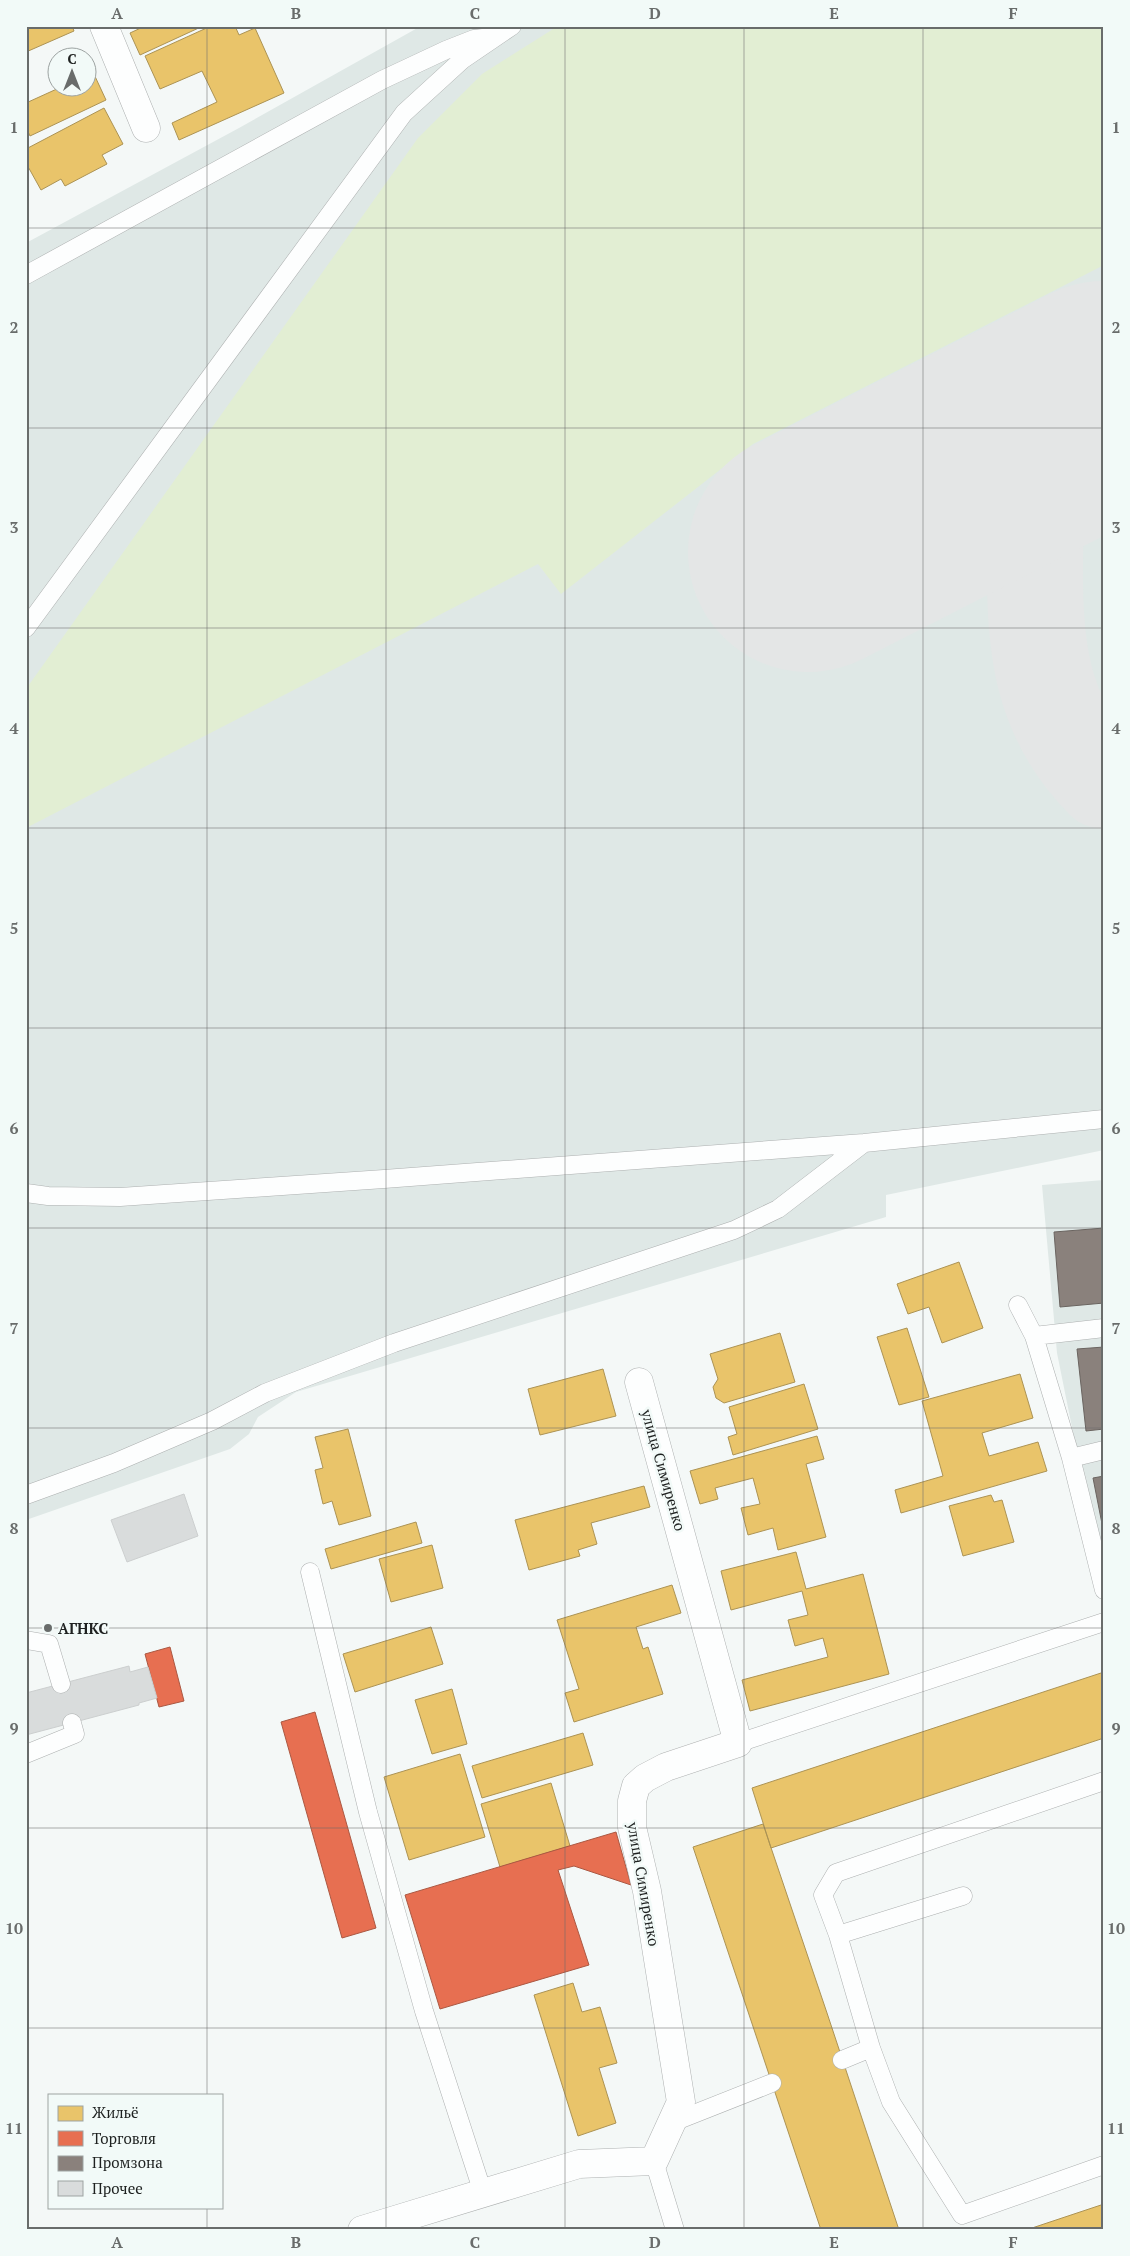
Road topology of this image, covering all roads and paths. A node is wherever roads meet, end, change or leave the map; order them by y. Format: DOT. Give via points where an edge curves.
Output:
graph roads {
  1 [pos="104,26"];
  2 [pos="505,31"];
  3 [pos="146,128"];
  4 [pos="26,275"];
  5 [pos="26,628"];
  6 [pos="1104,1119"];
  7 [pos="864,1143"];
  8 [pos="26,1193"];
  9 [pos="1018,1305"];
  10 [pos="1104,1328"];
  11 [pos="1034,1336"];
  12 [pos="639,1382"];
  13 [pos="1104,1450"];
  14 [pos="1071,1458"];
  15 [pos="26,1495"];
  16 [pos="310,1572"];
  17 [pos="1104,1590"];
  18 [pos="1104,1622"];
  19 [pos="26,1640"];
  20 [pos="61,1684"];
  21 [pos="72,1723"];
  22 [pos="738,1743"];
  23 [pos="26,1754"];
  24 [pos="1104,1781"];
  25 [pos="963,1896"];
  26 [pos="838,1935"];
  27 [pos="26,2042"];
  28 [pos="26,2048"];
  29 [pos="871,2048"];
  30 [pos="842,2060"];
  31 [pos="772,2083"];
  32 [pos="671,2123"];
  33 [pos="654,2161"];
  34 [pos="1104,2165"];
  35 [pos="482,2193"];
  36 [pos="362,2230"];
  37 [pos="675,2230"];
  1 -- 3 [label="street"];
  2 -- 4 [label="lane" via="446,50 382,80"];
  2 -- 5 [label="lane" via="462,60 404,113"];
  6 -- 7 [label="lane"];
  7 -- 8 [label="lane" via="120,1197"];
  7 -- 15 [label="lane" via="778,1209 734,1230 394,1343 265,1393 212,1421 114,1463"];
  9 -- 11 [label="lane"];
  10 -- 11 [label="lane"];
  11 -- 14 [label="lane"];
  12 -- 22 [label="street, улица Симиренко"];
  13 -- 14 [label="lane"];
  14 -- 17 [label="lane"];
  16 -- 35 [label="lane" via="368,1812 424,2011"];
  18 -- 22 [label="lane"];
  19 -- 20 [label="lane" via="50,1644"];
  21 -- 23 [label="lane" via="75,1734"];
  22 -- 32 [label="street, улица Симиренко" via="666,1767 645,1778 636,1786 632,1801 632,1827 647,1891 681,2102"];
  24 -- 26 [label="lane" via="836,1873 823,1895"];
  25 -- 26 [label="lane"];
  26 -- 29 [label="lane"];
  27 -- 28 [label="path"];
  29 -- 30 [label="lane"];
  29 -- 34 [label="lane" via="891,2102 962,2215"];
  31 -- 32 [label="lane"];
  32 -- 33 [label="street, улица Симиренко"];
  33 -- 35 [label="street" via="579,2164"];
  33 -- 37 [label="lane"];
  35 -- 36 [label="street"];
}
